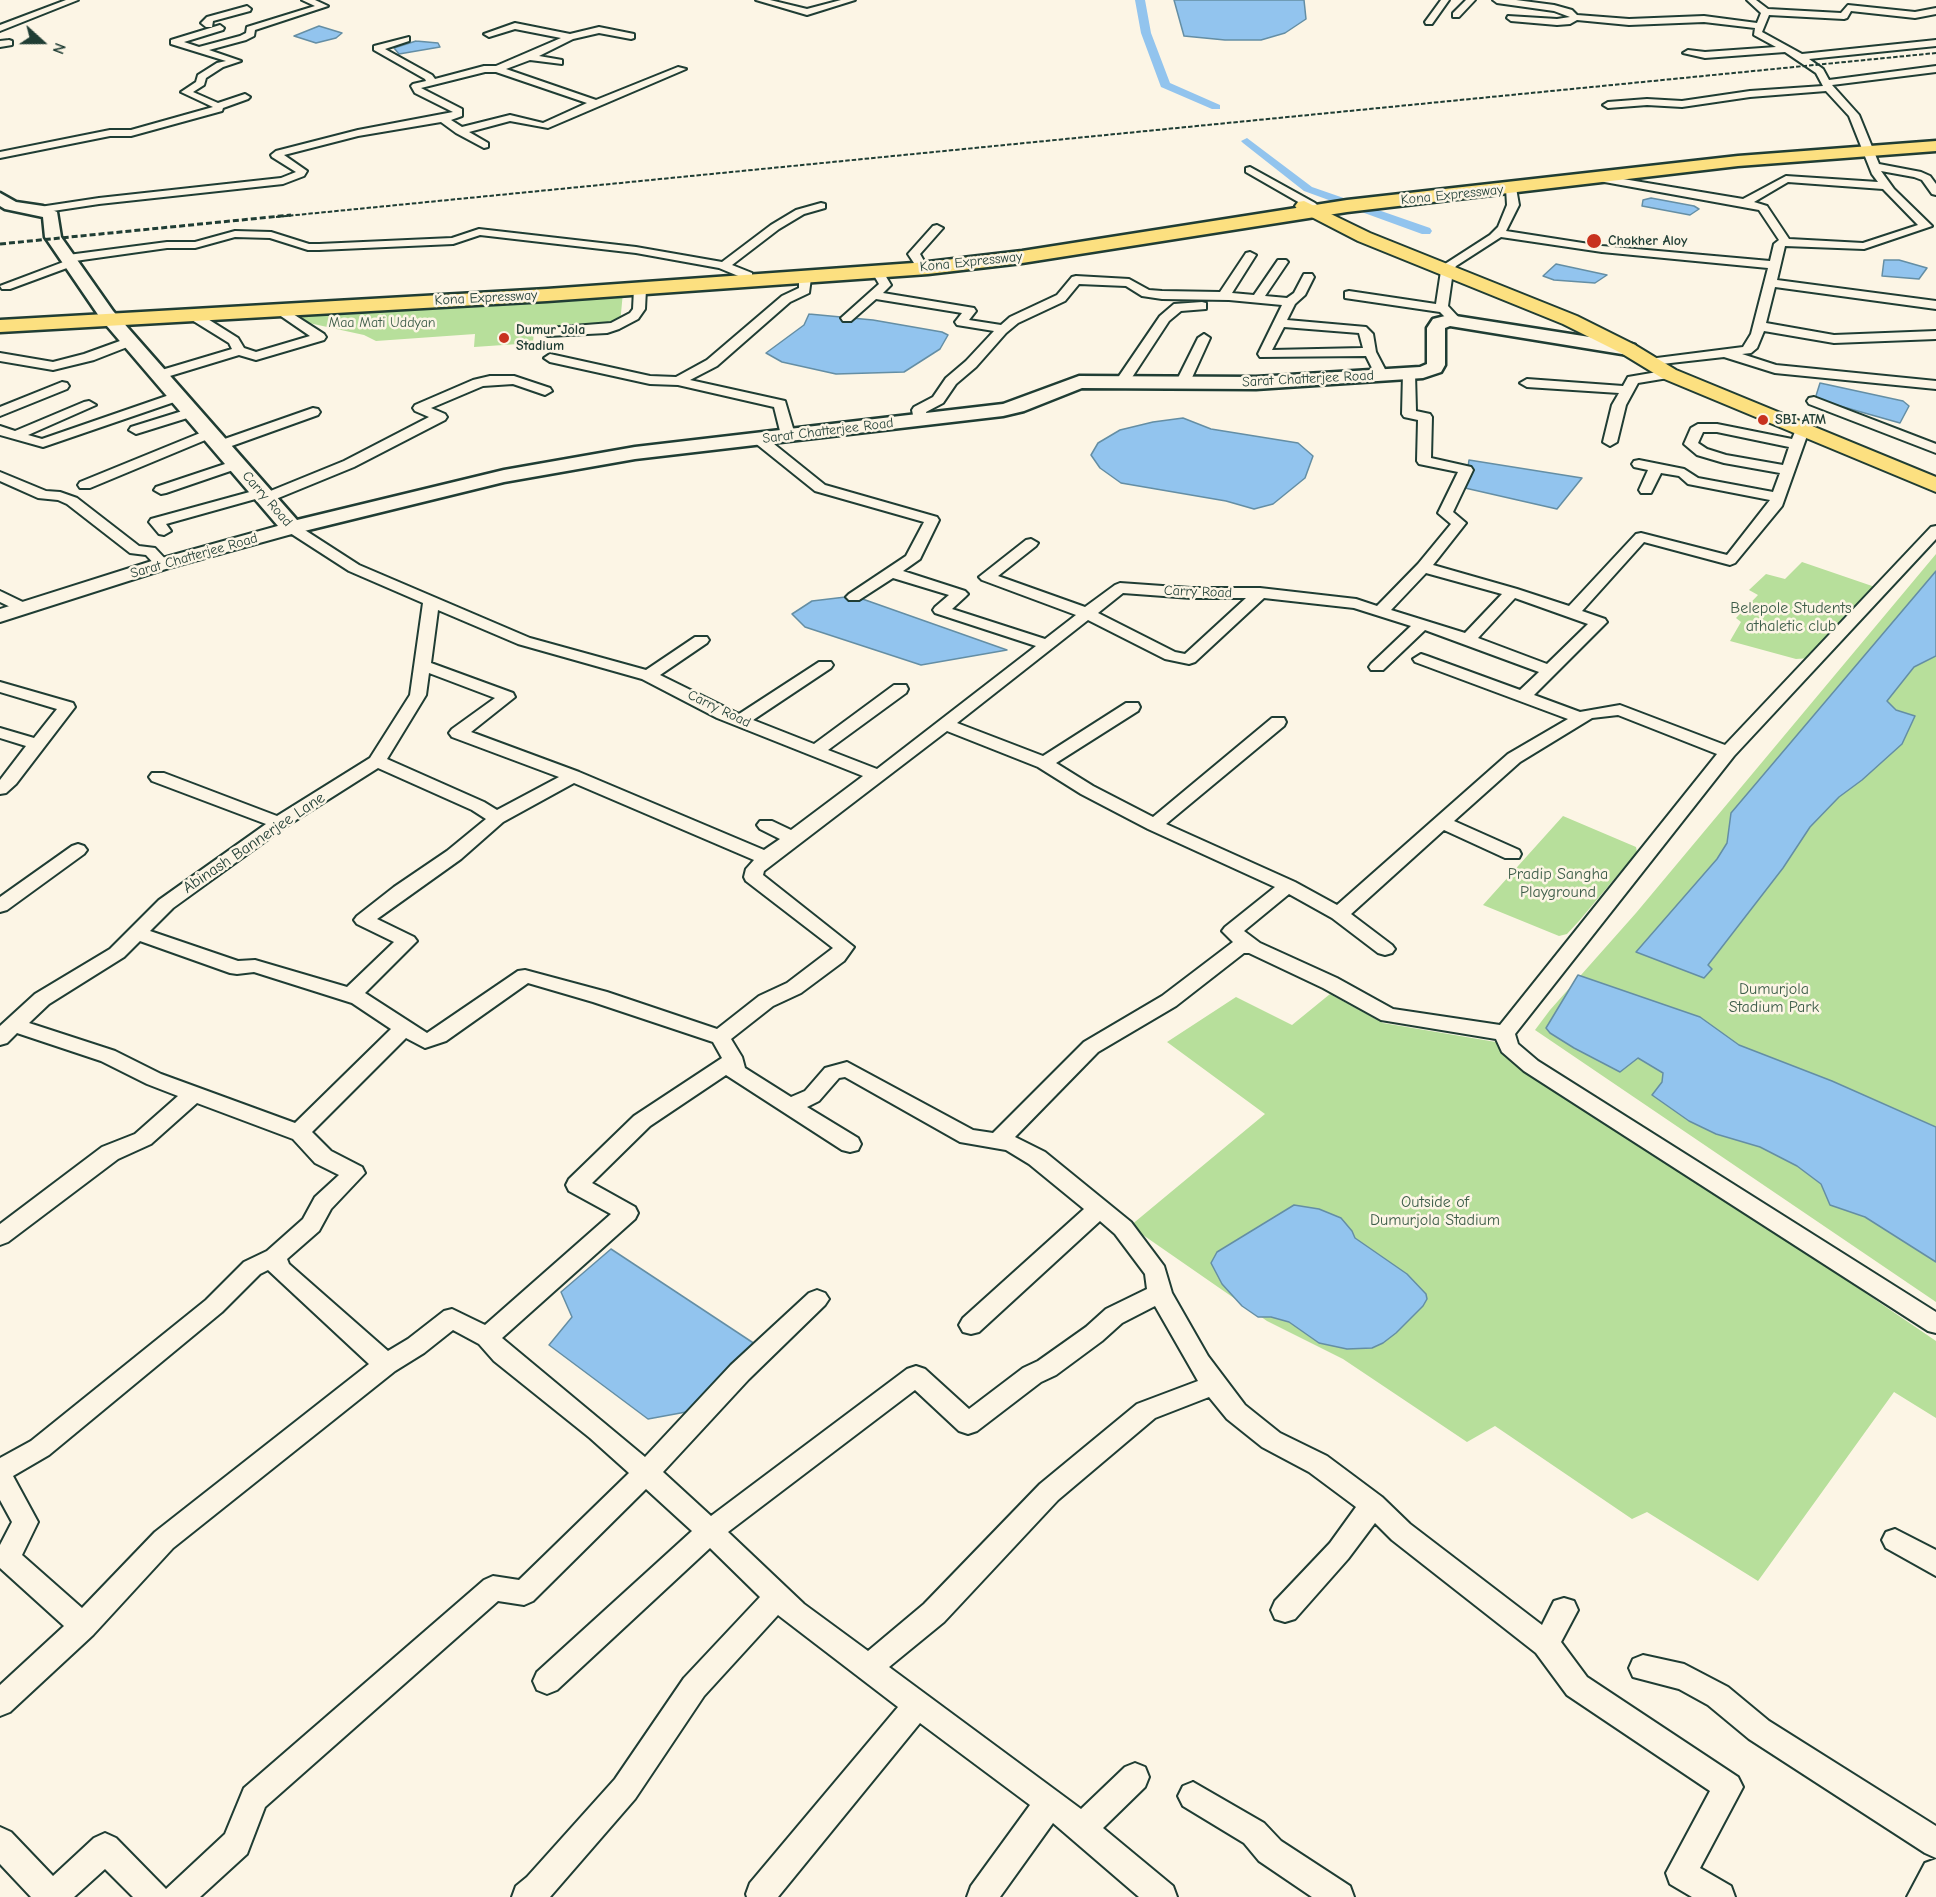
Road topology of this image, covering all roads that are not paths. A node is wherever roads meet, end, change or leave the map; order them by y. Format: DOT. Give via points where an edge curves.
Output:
graph roads {
  1 [pos="75,0"];
  2 [pos="306,0"];
  3 [pos="760,0"];
  4 [pos="851,0"];
  5 [pos="1445,0"];
  6 [pos="1470,0"];
  7 [pos="1497,0"];
  8 [pos="1564,0"];
  9 [pos="1751,0"];
  10 [pos="1911,3"];
  11 [pos="1554,8"];
  12 [pos="247,9"];
  13 [pos="1936,11"];
  14 [pos="1766,12"];
  15 [pos="228,14"];
  16 [pos="1907,14"];
  17 [pos="1456,15"];
  18 [pos="1575,17"];
  19 [pos="1511,18"];
  20 [pos="1429,22"];
  21 [pos="592,23"];
  22 [pos="261,25"];
  23 [pos="1760,26"];
  24 [pos="0,28"];
  25 [pos="489,34"];
  26 [pos="566,36"];
  27 [pos="632,36"];
  28 [pos="406,39"];
  29 [pos="1936,44"];
  30 [pos="201,49"];
  31 [pos="1786,49"];
  32 [pos="1688,53"];
  33 [pos="530,57"];
  34 [pos="1800,57"];
  35 [pos="559,62"];
  36 [pos="497,69"];
  37 [pos="681,69"];
  38 [pos="1936,69"];
  39 [pos="432,82"];
  40 [pos="1830,86"];
  41 [pos="245,97"];
  42 [pos="596,103"];
  43 [pos="1608,105"];
  44 [pos="218,106"];
  45 [pos="442,118"];
  46 [pos="460,131"];
  47 [pos="1936,144"];
  48 [pos="484,145"];
  49 [pos="1898,149"];
  50 [pos="1936,150"];
  51 [pos="0,155"];
  52 [pos="1870,155"];
  53 [pos="1250,170"];
  54 [pos="1599,178"];
  55 [pos="1887,186"];
  56 [pos="1511,188"];
  57 [pos="0,198"];
  58 [pos="1927,201"];
  59 [pos="1745,203"];
  60 [pos="1331,205"];
  61 [pos="820,207"];
  62 [pos="33,210"];
  63 [pos="937,228"];
  64 [pos="1931,228"];
  65 [pos="1498,233"];
  66 [pos="1786,242"];
  67 [pos="1250,255"];
  68 [pos="70,261"];
  69 [pos="918,261"];
  70 [pos="1282,262"];
  71 [pos="1775,265"];
  72 [pos="724,266"];
  73 [pos="1449,268"];
  74 [pos="878,272"];
  75 [pos="748,276"];
  76 [pos="1308,277"];
  77 [pos="805,278"];
  78 [pos="1770,283"];
  79 [pos="6,286"];
  80 [pos="640,289"];
  81 [pos="1349,295"];
  82 [pos="873,296"];
  83 [pos="1224,296"];
  84 [pos="1257,298"];
  85 [pos="1290,302"];
  86 [pos="1936,305"];
  87 [pos="1235,308"];
  88 [pos="279,309"];
  89 [pos="191,314"];
  90 [pos="1450,314"];
  91 [pos="109,316"];
  92 [pos="847,318"];
  93 [pos="0,321"];
  94 [pos="1279,323"];
  95 [pos="0,326"];
  96 [pos="1759,326"];
  97 [pos="1004,329"];
  98 [pos="548,332"];
  99 [pos="1936,335"];
  100 [pos="1204,338"];
  101 [pos="130,341"];
  102 [pos="1628,349"];
  103 [pos="239,351"];
  104 [pos="1370,352"];
  105 [pos="1725,353"];
  106 [pos="6,358"];
  107 [pos="550,358"];
  108 [pos="1670,367"];
  109 [pos="0,370"];
  110 [pos="1409,373"];
  111 [pos="160,375"];
  112 [pos="1382,375"];
  113 [pos="678,381"];
  114 [pos="1122,381"];
  115 [pos="1183,382"];
  116 [pos="1527,382"];
  117 [pos="1936,385"];
  118 [pos="62,387"];
  119 [pos="1627,390"];
  120 [pos="545,391"];
  121 [pos="1543,393"];
  122 [pos="178,396"];
  123 [pos="1814,401"];
  124 [pos="1620,404"];
  125 [pos="89,405"];
  126 [pos="0,412"];
  127 [pos="192,412"];
  128 [pos="313,412"];
  129 [pos="921,420"];
  130 [pos="0,430"];
  131 [pos="136,430"];
  132 [pos="788,435"];
  133 [pos="15,436"];
  134 [pos="1799,437"];
  135 [pos="215,439"];
  136 [pos="759,439"];
  137 [pos="1610,442"];
  138 [pos="1936,449"];
  139 [pos="237,464"];
  140 [pos="1639,464"];
  141 [pos="1656,467"];
  142 [pos="1936,468"];
  143 [pos="1787,470"];
  144 [pos="0,476"];
  145 [pos="85,485"];
  146 [pos="1936,485"];
  147 [pos="161,490"];
  148 [pos="1646,490"];
  149 [pos="264,495"];
  150 [pos="1778,497"];
  151 [pos="155,521"];
  152 [pos="292,528"];
  153 [pos="1936,530"];
  154 [pos="1031,543"];
  155 [pos="162,564"];
  156 [pos="1423,567"];
  157 [pos="890,573"];
  158 [pos="1512,592"];
  159 [pos="1260,593"];
  160 [pos="0,596"];
  161 [pos="854,597"];
  162 [pos="431,600"];
  163 [pos="23,608"];
  164 [pos="1086,612"];
  165 [pos="1380,612"];
  166 [pos="1572,612"];
  167 [pos="0,616"];
  168 [pos="1421,625"];
  169 [pos="701,640"];
  170 [pos="1467,640"];
  171 [pos="1046,644"];
  172 [pos="1421,659"];
  173 [pos="422,665"];
  174 [pos="825,665"];
  175 [pos="1377,667"];
  176 [pos="1550,670"];
  177 [pos="648,676"];
  178 [pos="0,687"];
  179 [pos="900,689"];
  180 [pos="1523,696"];
  181 [pos="1132,707"];
  182 [pos="1582,718"];
  183 [pos="740,721"];
  184 [pos="1278,722"];
  185 [pos="944,724"];
  186 [pos="0,733"];
  187 [pos="36,744"];
  188 [pos="815,751"];
  189 [pos="1728,753"];
  190 [pos="377,761"];
  191 [pos="1044,763"];
  192 [pos="573,776"];
  193 [pos="876,776"];
  194 [pos="158,777"];
  195 [pos="0,789"];
  196 [pos="497,818"];
  197 [pos="1442,822"];
  198 [pos="279,823"];
  199 [pos="766,825"];
  200 [pos="1154,825"];
  201 [pos="793,838"];
  202 [pos="78,849"];
  203 [pos="1512,854"];
  204 [pos="766,858"];
  205 [pos="1288,886"];
  206 [pos="0,906"];
  207 [pos="1340,914"];
  208 [pos="137,933"];
  209 [pos="1253,947"];
  210 [pos="1385,949"];
  211 [pos="350,996"];
  212 [pos="404,1028"];
  213 [pos="7,1031"];
  214 [pos="1505,1033"];
  215 [pos="720,1037"];
  216 [pos="733,1060"];
  217 [pos="194,1095"];
  218 [pos="790,1106"];
  219 [pos="298,1133"];
  220 [pos="998,1141"];
  221 [pos="850,1144"];
  222 [pos="1100,1208"];
  223 [pos="0,1236"];
  224 [pos="275,1257"];
  225 [pos="1160,1293"];
  226 [pos="818,1299"];
  227 [pos="1936,1324"];
  228 [pos="971,1325"];
  229 [pos="487,1337"];
  230 [pos="386,1364"];
  231 [pos="1214,1385"];
  232 [pos="0,1471"];
  233 [pos="646,1473"];
  234 [pos="0,1476"];
  235 [pos="1373,1505"];
  236 [pos="710,1531"];
  237 [pos="1895,1540"];
  238 [pos="1936,1564"];
  239 [pos="778,1597"];
  240 [pos="1285,1610"];
  241 [pos="1564,1610"];
  242 [pos="83,1626"];
  243 [pos="1546,1644"];
  244 [pos="868,1668"];
  245 [pos="1643,1668"];
  246 [pos="547,1681"];
  247 [pos="0,1703"];
  248 [pos="917,1705"];
  249 [pos="1135,1777"];
  250 [pos="1193,1796"];
  251 [pos="1050,1802"];
  252 [pos="1081,1829"];
  253 [pos="0,1842"];
  254 [pos="1936,1843"];
  255 [pos="1936,1874"];
  256 [pos="761,1894"];
  257 [pos="154,1897"];
  258 [pos="178,1897"];
  259 [pos="527,1897"];
  260 [pos="981,1897"];
  261 [pos="1162,1897"];
  262 [pos="1339,1897"];
  263 [pos="1720,1897"];
  264 [pos="1922,1897"];
  1 -- 24 [label="street"];
  2 -- 22 [label="street" via="324,6"];
  3 -- 4 [label="street" via="807,12"];
  5 -- 20 [label="street"];
  6 -- 17 [label="street"];
  7 -- 11 [label="street"];
  8 -- 11 [label="street"];
  9 -- 14 [label="street"];
  10 -- 16 [label="street"];
  11 -- 18 [label="street"];
  12 -- 15 [label="street"];
  13 -- 16 [label="street"];
  14 -- 16 [label="street" via="1844,16 1848,8 1859,8"];
  14 -- 23 [label="street"];
  15 -- 22 [label="street"];
  15 -- 30 [label="street" via="205,23 220,28 174,42"];
  18 -- 19 [label="street" via="1557,22"];
  18 -- 23 [label="street" via="1629,22 1704,19"];
  21 -- 26 [label="street"];
  22 -- 30 [label="street" via="250,29 251,34 243,38"];
  23 -- 31 [label="street" via="1757,33"];
  25 -- 26 [label="street" via="515,26"];
  26 -- 27 [label="street" via="599,30"];
  26 -- 33 [label="street"];
  28 -- 39 [label="street" via="377,48"];
  29 -- 34 [label="street"];
  30 -- 44 [label="street" via="236,61 220,65 186,92"];
  31 -- 32 [label="street"];
  31 -- 34 [label="street"];
  33 -- 35 [label="street"];
  33 -- 36 [label="street"];
  34 -- 40 [label="street" via="1820,71"];
  36 -- 39 [label="street"];
  36 -- 42 [label="street"];
  37 -- 42 [label="street"];
  38 -- 40 [label="street"];
  39 -- 45 [label="street" via="416,86 418,91 458,111"];
  40 -- 43 [label="street" via="1682,104"];
  40 -- 52 [label="street" via="1831,92 1854,115"];
  41 -- 44 [label="street"];
  42 -- 46 [label="street" via="547,126 510,118"];
  44 -- 51 [label="street" via="131,133 110,133"];
  45 -- 46 [label="street"];
  45 -- 62 [label="street" via="358,133 280,153 276,155 302,171 277,182"];
  46 -- 48 [label="street"];
  47 -- 49 [label="highway, Kona Expressway"];
  47 -- 52 [label="highway, Kona Expressway"];
  49 -- 50 [label="street"];
  49 -- 52 [label="highway, Kona Expressway"];
  52 -- 54 [label="highway, Kona Expressway" via="1738,161"];
  52 -- 55 [label="street"];
  52 -- 58 [label="street" via="1926,178"];
  52 -- 60 [label="highway, Kona Expressway" via="1710,159"];
  53 -- 60 [label="street"];
  54 -- 56 [label="highway, Kona Expressway"];
  54 -- 59 [label="street"];
  55 -- 58 [label="street"];
  55 -- 59 [label="street" via="1786,179"];
  56 -- 60 [label="highway, Kona Expressway"];
  56 -- 65 [label="street" via="1513,205"];
  57 -- 62 [label="main road, Carry Road" via="11,206"];
  58 -- 64 [label="street"];
  59 -- 66 [label="street" via="1763,208"];
  60 -- 69 [label="highway, Kona Expressway" via="1062,245"];
  60 -- 73 [label="main road" via="1364,237"];
  60 -- 74 [label="highway, Kona Expressway" via="1022,257"];
  61 -- 72 [label="street" via="800,212 775,227"];
  62 -- 68 [label="main road, Carry Road" via="51,215 53,237"];
  63 -- 69 [label="street" via="914,254"];
  64 -- 66 [label="street" via="1864,246"];
  65 -- 71 [label="street" via="1602,249"];
  65 -- 73 [label="street"];
  66 -- 71 [label="street" via="1780,244"];
  67 -- 83 [label="street"];
  68 -- 72 [label="street" via="167,245 195,245 235,234 271,235 319,247 453,241 479,232 636,250"];
  68 -- 79 [label="street"];
  68 -- 91 [label="main road, Carry Road"];
  69 -- 75 [label="highway, Kona Expressway"];
  70 -- 84 [label="street"];
  71 -- 78 [label="street"];
  72 -- 75 [label="street"];
  73 -- 90 [label="street" via="1442,306"];
  73 -- 102 [label="main road"];
  73 -- 108 [label="main road" via="1592,320"];
  74 -- 77 [label="highway, Kona Expressway"];
  74 -- 82 [label="street" via="885,285"];
  75 -- 91 [label="highway, Kona Expressway"];
  76 -- 85 [label="street" via="1299,295"];
  77 -- 80 [label="highway, Kona Expressway"];
  77 -- 113 [label="street" via="805,290 786,299 731,350"];
  78 -- 86 [label="street"];
  78 -- 96 [label="street"];
  80 -- 88 [label="highway, Kona Expressway"];
  80 -- 98 [label="street" via="639,309 615,326"];
  81 -- 90 [label="street"];
  82 -- 92 [label="street"];
  82 -- 97 [label="street" via="970,311 961,322"];
  83 -- 84 [label="street"];
  83 -- 97 [label="street" via="1162,295 1146,293 1129,283 1076,280 1061,298 1014,320"];
  84 -- 85 [label="street"];
  85 -- 94 [label="street"];
  87 -- 114 [label="street" via="1178,307 1164,319"];
  88 -- 89 [label="highway, Kona Expressway"];
  88 -- 103 [label="street" via="320,337 256,356"];
  89 -- 91 [label="highway, Kona Expressway"];
  89 -- 103 [label="street" via="234,341"];
  90 -- 102 [label="main road" via="1538,336"];
  90 -- 110 [label="main road, Sarat Chatterjee Road" via="1437,328 1434,368"];
  91 -- 93 [label="highway, Kona Expressway"];
  91 -- 95 [label="highway, Kona Expressway"];
  91 -- 101 [label="main road, Carry Road"];
  94 -- 104 [label="street" via="1362,330 1367,334"];
  94 -- 104 [label="street" via="1264,354"];
  96 -- 99 [label="street" via="1834,339"];
  96 -- 105 [label="street" via="1753,345 1747,350"];
  97 -- 129 [label="street" via="951,381 938,400 919,410"];
  100 -- 115 [label="street"];
  101 -- 106 [label="street" via="68,364 53,366"];
  101 -- 111 [label="main road, Carry Road"];
  102 -- 108 [label="main road" via="1649,363"];
  103 -- 111 [label="street"];
  104 -- 112 [label="street"];
  105 -- 108 [label="street"];
  105 -- 117 [label="street" via="1775,369"];
  106 -- 109 [label="street" via="11,364"];
  107 -- 113 [label="street" via="650,380"];
  108 -- 119 [label="street" via="1634,379"];
  108 -- 134 [label="main road" via="1749,406"];
  108 -- 142 [label="main road"];
  110 -- 112 [label="main road, Sarat Chatterjee Road"];
  110 -- 156 [label="street" via="1409,414 1425,417 1424,461 1466,470 1445,513 1459,523"];
  111 -- 122 [label="main road, Carry Road"];
  112 -- 115 [label="main road, Sarat Chatterjee Road" via="1256,383"];
  113 -- 132 [label="street" via="780,404"];
  114 -- 115 [label="main road, Sarat Chatterjee Road"];
  114 -- 129 [label="main road, Sarat Chatterjee Road" via="1079,382 1017,407"];
  116 -- 119 [label="street"];
  118 -- 126 [label="street"];
  119 -- 124 [label="street"];
  120 -- 149 [label="street" via="514,380 478,383 420,408 440,417 349,464"];
  121 -- 124 [label="street"];
  122 -- 127 [label="main road, Carry Road"];
  122 -- 133 [label="street" via="43,443"];
  123 -- 138 [label="street"];
  124 -- 137 [label="street"];
  125 -- 133 [label="street"];
  127 -- 131 [label="street"];
  127 -- 135 [label="main road, Carry Road"];
  128 -- 135 [label="street"];
  129 -- 132 [label="main road, Sarat Chatterjee Road"];
  130 -- 133 [label="street"];
  132 -- 136 [label="main road, Sarat Chatterjee Road"];
  134 -- 143 [label="street"];
  134 -- 143 [label="street" via="1698,428 1690,444 1725,459"];
  134 -- 146 [label="main road"];
  135 -- 139 [label="main road, Carry Road"];
  135 -- 145 [label="street"];
  136 -- 152 [label="main road, Sarat Chatterjee Road" via="635,453 504,476"];
  136 -- 157 [label="street" via="820,488 932,520 912,559"];
  139 -- 147 [label="street"];
  139 -- 149 [label="main road, Carry Road"];
  140 -- 141 [label="street"];
  141 -- 148 [label="street"];
  141 -- 150 [label="street" via="1684,473 1693,481"];
  143 -- 150 [label="street"];
  144 -- 155 [label="street" via="43,495 72,501 135,550 150,551"];
  149 -- 151 [label="street"];
  149 -- 152 [label="main road, Carry Road"];
  150 -- 166 [label="street" via="1775,506 1730,560 1641,537"];
  152 -- 155 [label="street, Sarat Chatterjee Road"];
  152 -- 162 [label="street, Carry Road" via="354,568"];
  153 -- 189 [label="street"];
  154 -- 164 [label="street" via="987,577"];
  155 -- 163 [label="street, Sarat Chatterjee Road"];
  156 -- 158 [label="street"];
  156 -- 165 [label="street"];
  157 -- 161 [label="street"];
  157 -- 171 [label="street" via="960,594 941,610"];
  158 -- 166 [label="street"];
  158 -- 170 [label="street"];
  159 -- 164 [label="street, Carry Road" via="1191,593 1126,587"];
  159 -- 164 [label="street" via="1189,659 1171,656"];
  159 -- 165 [label="street, Carry Road" via="1356,604"];
  160 -- 163 [label="street"];
  162 -- 173 [label="street, Abinash Bannerjee Lane"];
  162 -- 177 [label="street, Carry Road" via="524,641"];
  163 -- 167 [label="street, Sarat Chatterjee Road"];
  164 -- 171 [label="street, Carry Road"];
  165 -- 168 [label="street, Carry Road"];
  166 -- 176 [label="street" via="1599,622"];
  168 -- 170 [label="street, Carry Road"];
  168 -- 175 [label="street"];
  169 -- 177 [label="street"];
  170 -- 176 [label="street, Carry Road"];
  171 -- 185 [label="street, Carry Road"];
  172 -- 180 [label="street"];
  173 -- 190 [label="street, Abinash Bannerjee Lane" via="418,695"];
  173 -- 192 [label="street" via="507,697 458,733"];
  174 -- 183 [label="street"];
  176 -- 180 [label="street"];
  177 -- 183 [label="street, Carry Road"];
  178 -- 187 [label="street" via="67,707"];
  179 -- 188 [label="street"];
  180 -- 182 [label="street"];
  181 -- 191 [label="street"];
  182 -- 189 [label="street" via="1620,710"];
  182 -- 197 [label="street" via="1514,759"];
  183 -- 188 [label="street, Carry Road"];
  184 -- 200 [label="street"];
  185 -- 191 [label="street"];
  185 -- 193 [label="street, Carry Road"];
  186 -- 187 [label="street"];
  187 -- 195 [label="street"];
  188 -- 193 [label="street, Carry Road"];
  189 -- 214 [label="street"];
  190 -- 196 [label="street"];
  190 -- 198 [label="street, Abinash Bannerjee Lane"];
  191 -- 200 [label="street"];
  192 -- 196 [label="street"];
  192 -- 204 [label="street"];
  193 -- 201 [label="street"];
  194 -- 198 [label="street"];
  196 -- 211 [label="street" via="454,855 364,920 407,941"];
  197 -- 203 [label="street"];
  197 -- 207 [label="street"];
  198 -- 208 [label="street, Abinash Bannerjee Lane" via="166,904"];
  199 -- 201 [label="street"];
  200 -- 205 [label="street"];
  201 -- 204 [label="street"];
  202 -- 206 [label="street"];
  204 -- 215 [label="street" via="753,878 844,947 837,957 794,988 766,1001"];
  205 -- 207 [label="street"];
  205 -- 209 [label="street" via="1232,931"];
  207 -- 210 [label="street"];
  208 -- 211 [label="street" via="237,968 255,966"];
  208 -- 213 [label="street, Abinash Bannerjee Lane" via="117,953 42,999"];
  209 -- 214 [label="street" via="1388,1015"];
  209 -- 220 [label="street" via="1239,946 1169,1001 1091,1047"];
  211 -- 212 [label="street"];
  212 -- 215 [label="street" via="425,1041 439,1036 525,976"];
  212 -- 219 [label="street"];
  213 -- 217 [label="street" via="108,1056"];
  214 -- 227 [label="street" via="1509,1047 1531,1066"];
  215 -- 216 [label="street"];
  216 -- 218 [label="street" via="735,1072"];
  216 -- 229 [label="street" via="642,1121 577,1185 627,1214"];
  217 -- 219 [label="street"];
  217 -- 223 [label="street" via="143,1139 110,1153"];
  218 -- 220 [label="street" via="812,1096 832,1073 848,1070 968,1137"];
  218 -- 221 [label="street"];
  219 -- 224 [label="street" via="322,1157 354,1173 323,1203 311,1225"];
  220 -- 222 [label="street" via="1011,1143 1037,1158"];
  222 -- 225 [label="street" via="1123,1228 1156,1272"];
  222 -- 228 [label="street"];
  224 -- 230 [label="street" via="279,1269"];
  224 -- 232 [label="street" via="252,1268 214,1306 40,1448"];
  225 -- 231 [label="street"];
  225 -- 236 [label="street" via="1114,1316 968,1424 916,1376"];
  226 -- 233 [label="street" via="740,1372"];
  229 -- 230 [label="street" via="452,1318"];
  229 -- 233 [label="street"];
  230 -- 242 [label="street" via="164,1540"];
  231 -- 235 [label="street" via="1236,1412 1271,1440 1318,1464"];
  231 -- 244 [label="street" via="1146,1412 1049,1492 934,1613"];
  233 -- 236 [label="street"];
  233 -- 258 [label="street" via="524,1593 493,1588 254,1798 236,1844"];
  234 -- 242 [label="street" via="25,1522 7,1557"];
  235 -- 240 [label="street" via="1340,1551"];
  235 -- 243 [label="street" via="1401,1532"];
  236 -- 239 [label="street"];
  236 -- 246 [label="street"];
  237 -- 238 [label="street"];
  239 -- 244 [label="street"];
  239 -- 259 [label="street" via="694,1687 625,1790"];
  241 -- 243 [label="street"];
  242 -- 247 [label="street"];
  243 -- 263 [label="street" via="1577,1686 1728,1787 1681,1873"];
  244 -- 248 [label="street"];
  245 -- 254 [label="street" via="1684,1677 1718,1696 1759,1730"];
  248 -- 251 [label="street"];
  248 -- 256 [label="street"];
  249 -- 252 [label="street"];
  250 -- 262 [label="street" via="1254,1833 1270,1851"];
  251 -- 252 [label="street"];
  251 -- 260 [label="street"];
  252 -- 261 [label="street"];
  253 -- 257 [label="street" via="52,1897 105,1848"];
  255 -- 264 [label="street"];
}
